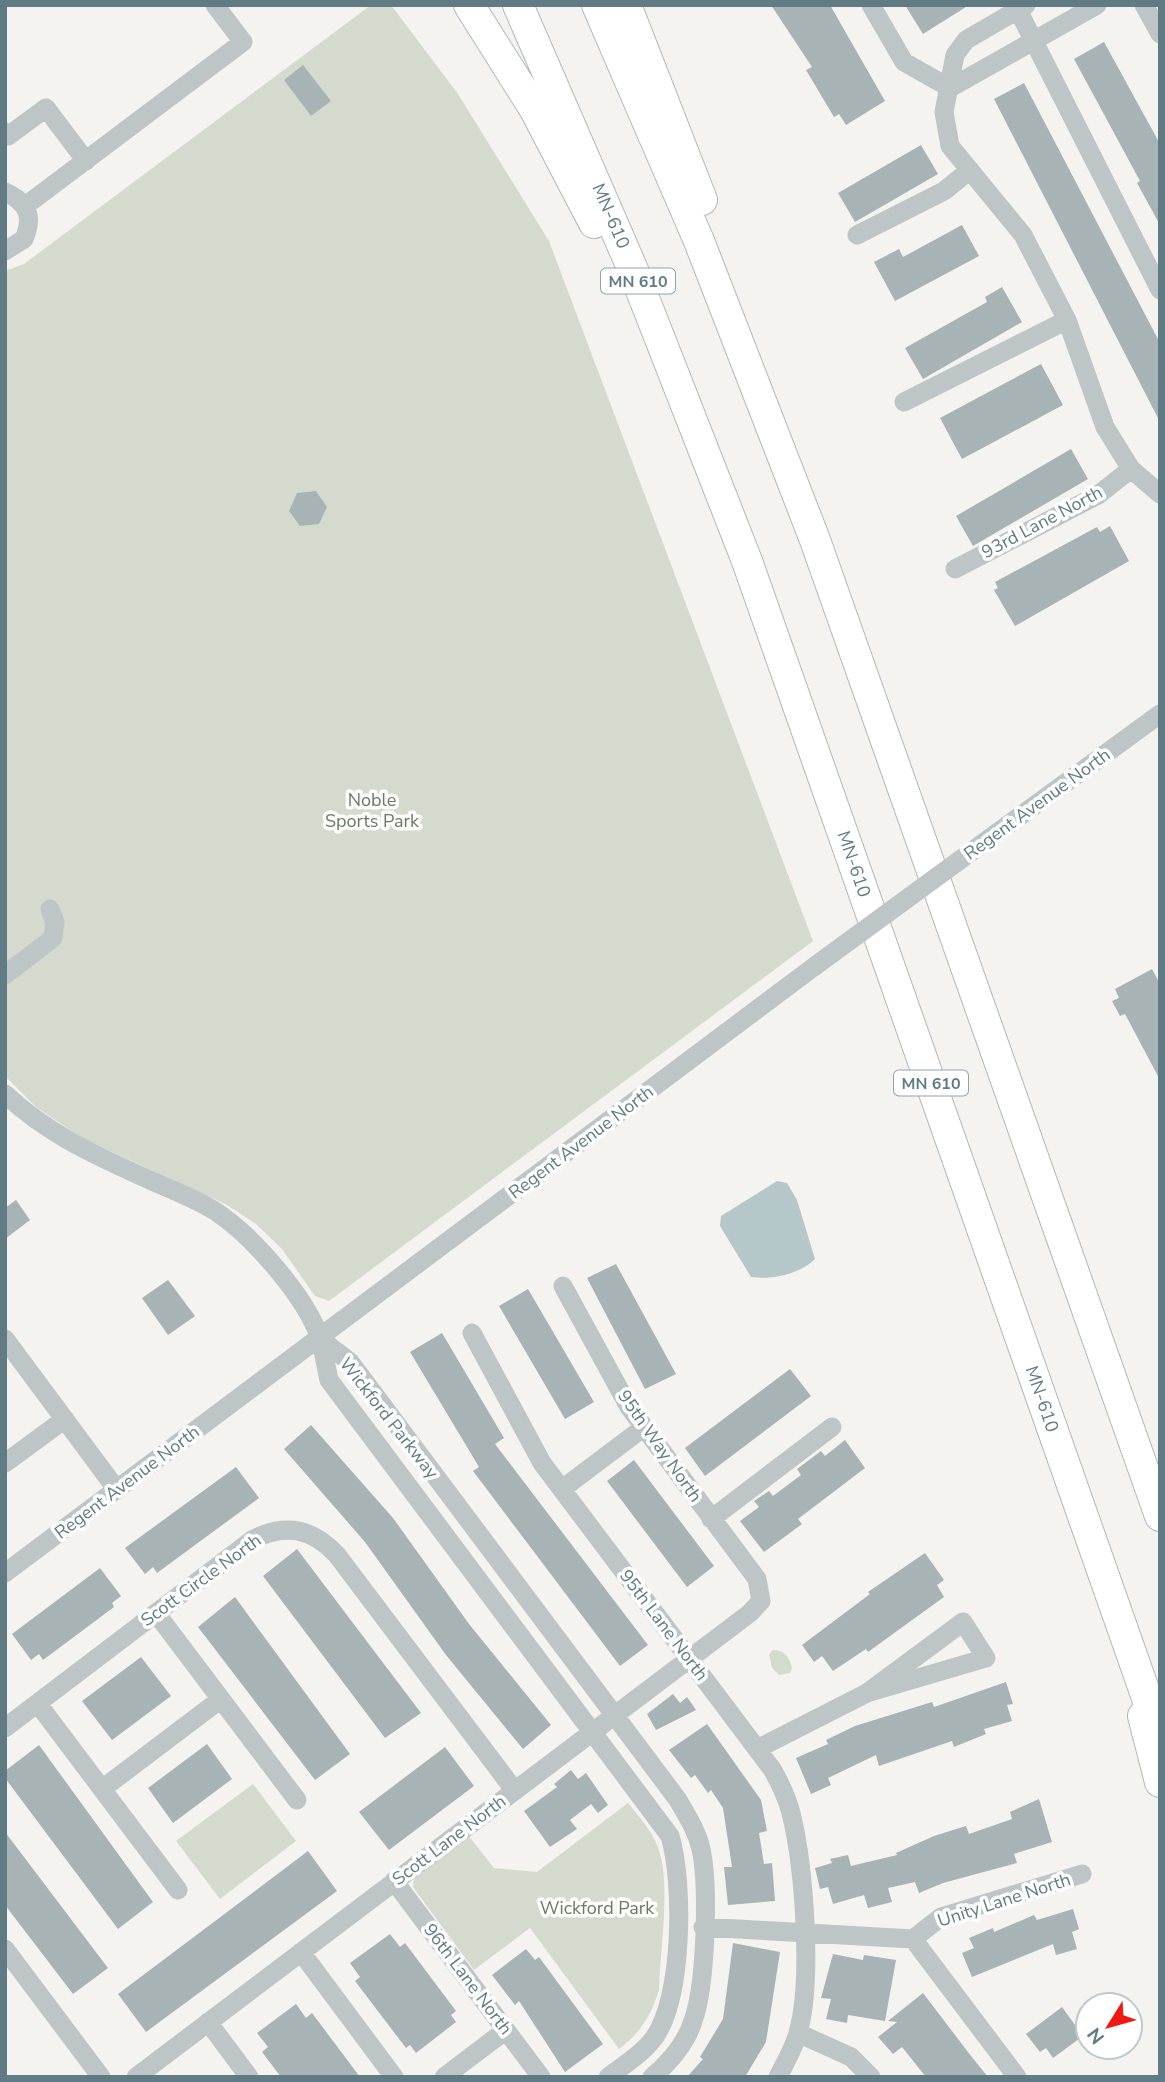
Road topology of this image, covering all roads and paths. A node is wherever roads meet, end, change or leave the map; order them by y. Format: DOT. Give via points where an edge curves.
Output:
graph roads {
  1 [pos="215,5"];
  2 [pos="469,5"];
  3 [pos="518,5"];
  4 [pos="597,5"];
  5 [pos="626,5"];
  6 [pos="871,5"];
  7 [pos="1097,5"];
  8 [pos="1144,5"];
  9 [pos="1022,8"];
  10 [pos="1160,34"];
  11 [pos="1033,40"];
  12 [pos="950,88"];
  13 [pos="5,132"];
  14 [pos="86,161"];
  15 [pos="970,170"];
  16 [pos="5,192"];
  17 [pos="25,206"];
  18 [pos="857,235"];
  19 [pos="5,251"];
  20 [pos="1160,289"];
  21 [pos="1067,320"];
  22 [pos="754,378"];
  23 [pos="904,402"];
  24 [pos="1131,468"];
  25 [pos="1160,494"];
  26 [pos="747,561"];
  27 [pos="955,569"];
  28 [pos="1160,714"];
  29 [pos="50,909"];
  30 [pos="5,975"];
  31 [pos="5,1094"];
  32 [pos="563,1286"];
  33 [pos="472,1333"];
  34 [pos="320,1338"];
  35 [pos="5,1339"];
  36 [pos="1115,1390"];
  37 [pos="65,1419"];
  38 [pos="832,1427"];
  39 [pos="643,1428"];
  40 [pos="5,1463"];
  41 [pos="562,1489"];
  42 [pos="117,1490"];
  43 [pos="1160,1495"];
  44 [pos="1160,1516"];
  45 [pos="711,1519"];
  46 [pos="5,1573"];
  47 [pos="761,1601"];
  48 [pos="1114,1604"];
  49 [pos="156,1613"];
  50 [pos="690,1659"];
  51 [pos="867,1693"];
  52 [pos="222,1699"];
  53 [pos="38,1704"];
  54 [pos="615,1716"];
  55 [pos="5,1728"];
  56 [pos="593,1731"];
  57 [pos="1160,1735"];
  58 [pos="757,1749"];
  59 [pos="1160,1782"];
  60 [pos="102,1789"];
  61 [pos="514,1791"];
  62 [pos="297,1800"];
  63 [pos="1082,1874"];
  64 [pos="394,1881"];
  65 [pos="178,1890"];
  66 [pos="703,1927"];
  67 [pos="805,1934"];
  68 [pos="913,1939"];
  69 [pos="5,1949"];
  70 [pos="301,1952"];
  71 [pos="208,2022"];
  72 [pos="506,2030"];
  73 [pos="798,2033"];
  74 [pos="101,2077"];
  75 [pos="136,2077"];
  76 [pos="249,2077"];
  77 [pos="394,2077"];
  78 [pos="444,2077"];
  79 [pos="541,2077"];
  80 [pos="608,2077"];
  81 [pos="652,2077"];
  82 [pos="778,2077"];
  83 [pos="871,2077"];
  84 [pos="1017,2077"];
  1 -- 14 [label="street" via="243,42"];
  2 -- 26 [label="highway" via="535,110 590,214"];
  3 -- 26 [label="highway, MN-610 / MN 610" via="628,257"];
  4 -- 22 [label="highway"];
  5 -- 22 [label="highway" via="717,243"];
  6 -- 12 [label="street" via="904,62"];
  7 -- 11 [label="street"];
  8 -- 10 [label="street"];
  9 -- 11 [label="street"];
  9 -- 12 [label="street" via="966,40 955,55"];
  11 -- 12 [label="street"];
  11 -- 20 [label="street"];
  12 -- 15 [label="street" via="944,112 950,146"];
  13 -- 14 [label="street" via="8,136 46,108"];
  14 -- 17 [label="street"];
  15 -- 18 [label="street" via="944,191"];
  15 -- 21 [label="street" via="1023,235"];
  16 -- 17 [label="street"];
  17 -- 19 [label="street" via="28,228 23,239"];
  21 -- 23 [label="street"];
  21 -- 24 [label="street" via="1105,427"];
  22 -- 36 [label="highway" via="825,565"];
  24 -- 25 [label="street"];
  24 -- 27 [label="street, 93rd Lane North" via="1098,495"];
  26 -- 48 [label="highway, MN-610 / MN 610"];
  28 -- 34 [label="street, Regent Avenue North, bridge"];
  29 -- 30 [label="street" via="55,922 53,938"];
  31 -- 34 [label="street" via="52,1132 214,1211 243,1233 282,1278"];
  32 -- 39 [label="street, 95th Way North"];
  33 -- 41 [label="street, 95th Lane North" via="542,1463"];
  34 -- 42 [label="street, Regent Avenue North"];
  34 -- 54 [label="street, Wickford Parkway" via="350,1362"];
  34 -- 56 [label="street, Wickford Parkway" via="329,1380"];
  35 -- 37 [label="street"];
  36 -- 43 [label="highway"];
  36 -- 44 [label="highway"];
  37 -- 40 [label="street"];
  37 -- 42 [label="street"];
  38 -- 45 [label="street"];
  39 -- 41 [label="street"];
  39 -- 45 [label="street, 95th Way North"];
  41 -- 50 [label="street, 95th Lane North"];
  42 -- 46 [label="street, Regent Avenue North"];
  45 -- 47 [label="street, 95th Way North" via="757,1579"];
  47 -- 50 [label="street, Scott Lane North"];
  48 -- 57 [label="highway, MN-610 / MN 610"];
  48 -- 59 [label="highway"];
  49 -- 52 [label="street"];
  49 -- 53 [label="street, Scott Circle North"];
  49 -- 61 [label="street, Scott Circle North" via="266,1533 290,1529 313,1536 337,1555"];
  50 -- 54 [label="street, Scott Lane North"];
  50 -- 58 [label="street, 95th Lane North"];
  51 -- 51 [label="street" via="963,1622 986,1658 880,1689"];
  51 -- 58 [label="street"];
  52 -- 60 [label="street"];
  52 -- 62 [label="street"];
  53 -- 55 [label="street, Scott Circle North"];
  53 -- 60 [label="street"];
  54 -- 56 [label="street, Scott Lane North"];
  54 -- 66 [label="street, Wickford Parkway" via="691,1823 704,1875"];
  56 -- 61 [label="street, Scott Lane North"];
  56 -- 80 [label="street, Wickford Parkway" via="670,1836 678,1880 671,2000 654,2038"];
  58 -- 67 [label="street, 95th Lane North" via="772,1769 791,1811"];
  60 -- 65 [label="street"];
  61 -- 64 [label="street, Scott Lane North"];
  63 -- 68 [label="street, Unity Lane North" via="941,1917"];
  64 -- 70 [label="street, Scott Lane North"];
  64 -- 72 [label="street, 96th Lane North"];
  66 -- 67 [label="street"];
  66 -- 81 [label="street, Wickford Parkway" via="701,1981 693,2022 682,2044"];
  67 -- 68 [label="street"];
  67 -- 73 [label="street" via="805,1984"];
  68 -- 84 [label="street"];
  69 -- 74 [label="street"];
  70 -- 71 [label="street, Scott Lane North"];
  70 -- 77 [label="street"];
  71 -- 75 [label="street, Scott Lane North"];
  71 -- 76 [label="street"];
  72 -- 78 [label="street"];
  72 -- 79 [label="street, 96th Lane North"];
  73 -- 82 [label="street"];
  73 -- 83 [label="street" via="850,2057"];
}
